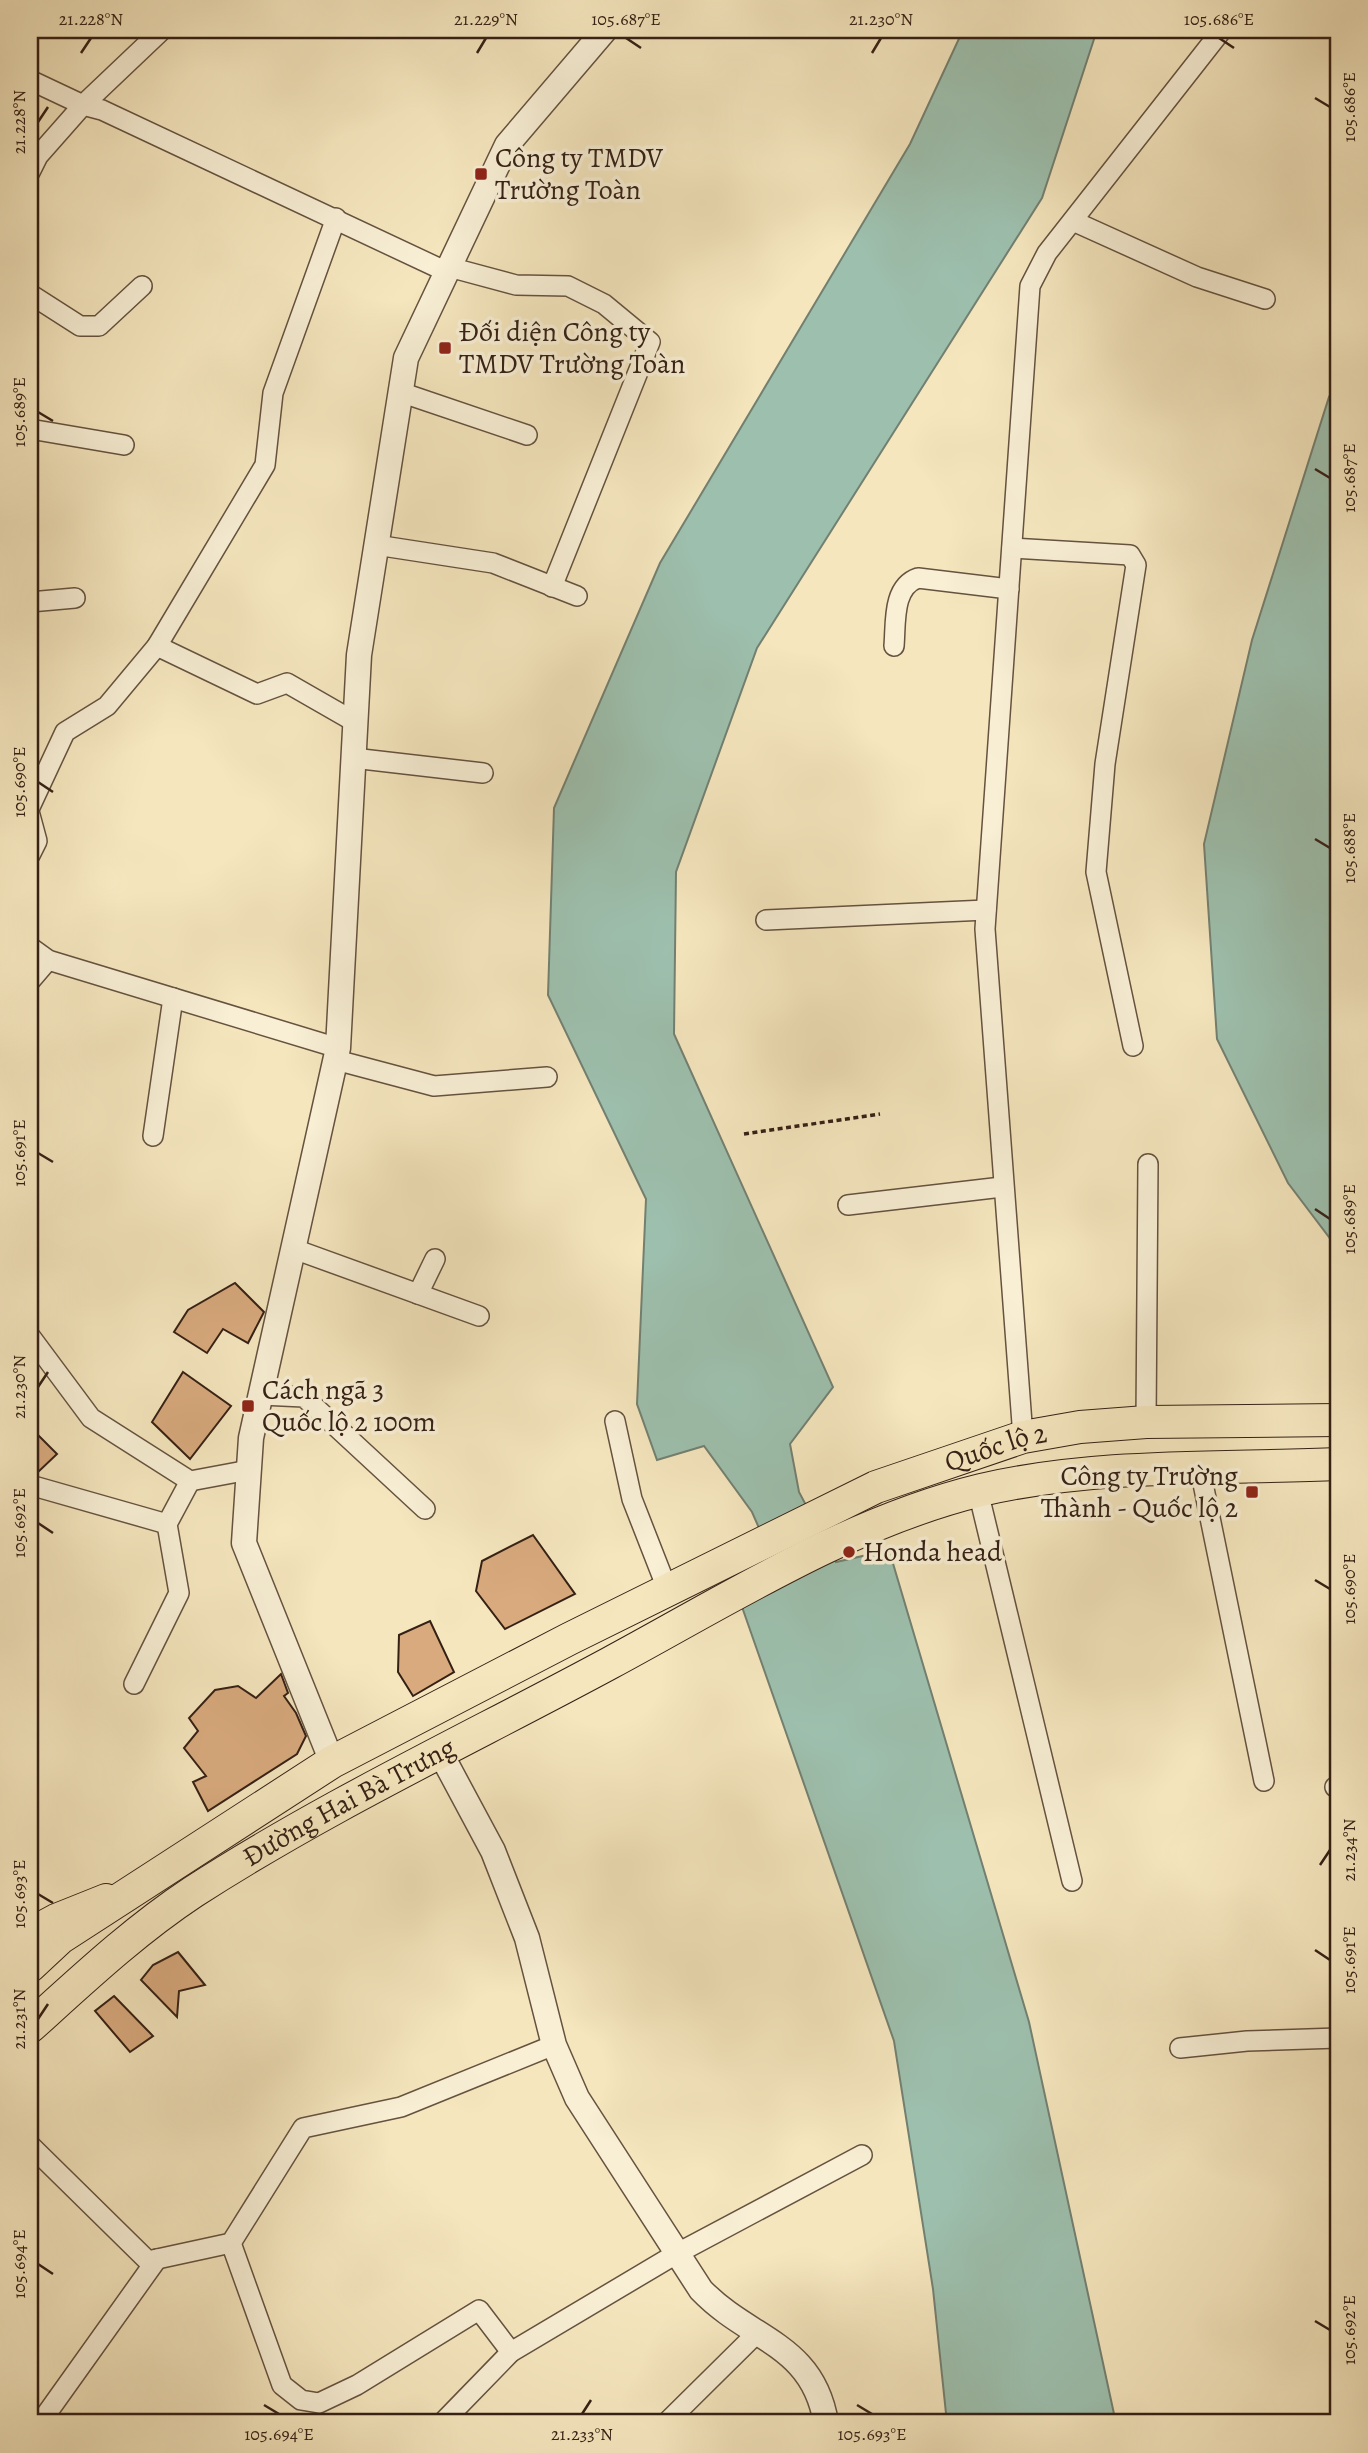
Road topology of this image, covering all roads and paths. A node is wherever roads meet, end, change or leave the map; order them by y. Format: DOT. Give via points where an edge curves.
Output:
graph roads {
  1 [pos="162,30"];
  2 [pos="605,30"];
  3 [pos="1222,30"];
  4 [pos="30,80"];
  5 [pos="83,105"];
  6 [pos="30,172"];
  7 [pos="336,218"];
  8 [pos="1073,221"];
  9 [pos="448,270"];
  10 [pos="142,286"];
  11 [pos="30,294"];
  12 [pos="1265,299"];
  13 [pos="400,392"];
  14 [pos="30,429"];
  15 [pos="527,435"];
  16 [pos="124,444"];
  17 [pos="376,545"];
  18 [pos="1012,548"];
  19 [pos="552,587"];
  20 [pos="1009,589"];
  21 [pos="577,596"];
  22 [pos="75,598"];
  23 [pos="30,602"];
  24 [pos="157,646"];
  25 [pos="894,646"];
  26 [pos="355,722"];
  27 [pos="353,758"];
  28 [pos="483,773"];
  29 [pos="30,807"];
  30 [pos="30,815"];
  31 [pos="30,855"];
  32 [pos="986,910"];
  33 [pos="766,920"];
  34 [pos="30,947"];
  35 [pos="48,960"];
  36 [pos="30,981"];
  37 [pos="173,998"];
  38 [pos="1133,1046"];
  39 [pos="337,1054"];
  40 [pos="547,1077"];
  41 [pos="880,1114"];
  42 [pos="744,1134"];
  43 [pos="153,1136"];
  44 [pos="1149,1164"];
  45 [pos="1002,1187"];
  46 [pos="848,1205"];
  47 [pos="294,1249"];
  48 [pos="435,1259"];
  49 [pos="418,1294"];
  50 [pos="479,1316"];
  51 [pos="30,1336"];
  52 [pos="261,1395"];
  53 [pos="1338,1420"];
  54 [pos="615,1421"];
  55 [pos="1146,1422"];
  56 [pos="1023,1437"];
  57 [pos="1338,1464"];
  58 [pos="1200,1469"];
  59 [pos="249,1470"];
  60 [pos="190,1481"];
  61 [pos="30,1485"];
  62 [pos="978,1491"];
  63 [pos="425,1509"];
  64 [pos="167,1524"];
  65 [pos="675,1588"];
  66 [pos="696,1617"];
  67 [pos="134,1684"];
  68 [pos="441,1754"];
  69 [pos="332,1762"];
  70 [pos="1264,1781"];
  71 [pos="1072,1881"];
  72 [pos="149,1882"];
  73 [pos="30,1933"];
  74 [pos="30,1966"];
  75 [pos="30,2027"];
  76 [pos="1338,2038"];
  77 [pos="554,2045"];
  78 [pos="1180,2048"];
  79 [pos="30,2146"];
  80 [pos="862,2155"];
  81 [pos="231,2243"];
  82 [pos="676,2254"];
  83 [pos="157,2259"];
  84 [pos="757,2333"];
  85 [pos="511,2352"];
  86 [pos="40,2423"];
  87 [pos="442,2423"];
  88 [pos="666,2423"];
  89 [pos="826,2423"];
  1 -- 5 [label="street"];
  2 -- 9 [label="street" via="507,145"];
  3 -- 8 [label="street"];
  4 -- 5 [label="street"];
  5 -- 6 [label="street" via="38,156"];
  5 -- 7 [label="street"];
  7 -- 9 [label="street"];
  7 -- 24 [label="street" via="273,393 265,465"];
  8 -- 12 [label="street" via="1185,272"];
  8 -- 18 [label="street" via="1039,264 1030,286"];
  9 -- 13 [label="street" via="406,358"];
  9 -- 19 [label="street" via="516,285 568,286 604,304 650,342"];
  10 -- 11 [label="street" via="99,326 80,326"];
  13 -- 15 [label="street"];
  13 -- 17 [label="street"];
  14 -- 16 [label="street"];
  17 -- 19 [label="street" via="492,564"];
  17 -- 26 [label="street" via="359,655"];
  18 -- 20 [label="street"];
  18 -- 38 [label="street" via="1130,555 1136,565 1105,764 1096,873"];
  19 -- 21 [label="street"];
  20 -- 25 [label="street" via="918,578 909,581 899,594"];
  20 -- 32 [label="street"];
  22 -- 23 [label="street"];
  24 -- 26 [label="street" via="257,694 287,683"];
  24 -- 29 [label="street" via="107,706 65,732"];
  26 -- 27 [label="street"];
  27 -- 28 [label="street"];
  27 -- 39 [label="street"];
  30 -- 31 [label="street" via="37,841"];
  32 -- 33 [label="street"];
  32 -- 45 [label="street"];
  34 -- 35 [label="street"];
  35 -- 36 [label="street"];
  35 -- 37 [label="street"];
  37 -- 39 [label="street"];
  37 -- 43 [label="street"];
  39 -- 40 [label="street" via="434,1086"];
  39 -- 47 [label="street"];
  41 -- 42 [label="path"];
  44 -- 55 [label="street"];
  45 -- 46 [label="street"];
  45 -- 56 [label="street"];
  47 -- 49 [label="street"];
  47 -- 52 [label="street"];
  48 -- 49 [label="street"];
  49 -- 50 [label="street"];
  51 -- 60 [label="street" via="91,1418"];
  52 -- 59 [label="street"];
  52 -- 63 [label="street" via="303,1397"];
  53 -- 55 [label="highway, Quốc lộ 2"];
  54 -- 65 [label="street" via="632,1499"];
  55 -- 56 [label="highway, Quốc lộ 2"];
  56 -- 65 [label="highway, Quốc lộ 2" via="876,1486"];
  57 -- 58 [label="highway, Quốc lộ 2"];
  58 -- 62 [label="highway, Quốc lộ 2" via="1057,1475"];
  58 -- 70 [label="street"];
  59 -- 60 [label="street"];
  59 -- 69 [label="street" via="244,1543"];
  60 -- 64 [label="street"];
  61 -- 64 [label="street"];
  62 -- 66 [label="highway, Quốc lộ 2" via="893,1519 831,1546"];
  62 -- 71 [label="street"];
  64 -- 67 [label="street" via="178,1593"];
  65 -- 69 [label="highway, Đường Hai Bà Trưng"];
  66 -- 68 [label="highway, Đường Hai Bà Trưng"];
  68 -- 75 [label="highway, Đường Hai Bà Trưng" via="344,1803 191,1893 99,1965"];
  68 -- 77 [label="street" via="493,1851 522,1926"];
  69 -- 72 [label="highway, Đường Hai Bà Trưng"];
  72 -- 73 [label="main road"];
  72 -- 74 [label="highway, Đường Hai Bà Trưng" via="60,1938"];
  76 -- 78 [label="street"];
  77 -- 81 [label="street" via="401,2107 303,2128"];
  77 -- 82 [label="street" via="577,2098"];
  79 -- 83 [label="street" via="148,2261"];
  80 -- 82 [label="street"];
  81 -- 83 [label="street"];
  81 -- 85 [label="street" via="282,2385 301,2400 319,2403 357,2385 479,2311"];
  82 -- 84 [label="street" via="718,2307"];
  82 -- 85 [label="street"];
  83 -- 86 [label="street"];
  84 -- 88 [label="street"];
  84 -- 89 [label="street" via="790,2353 805,2369 818,2389"];
  85 -- 87 [label="street"];
}
